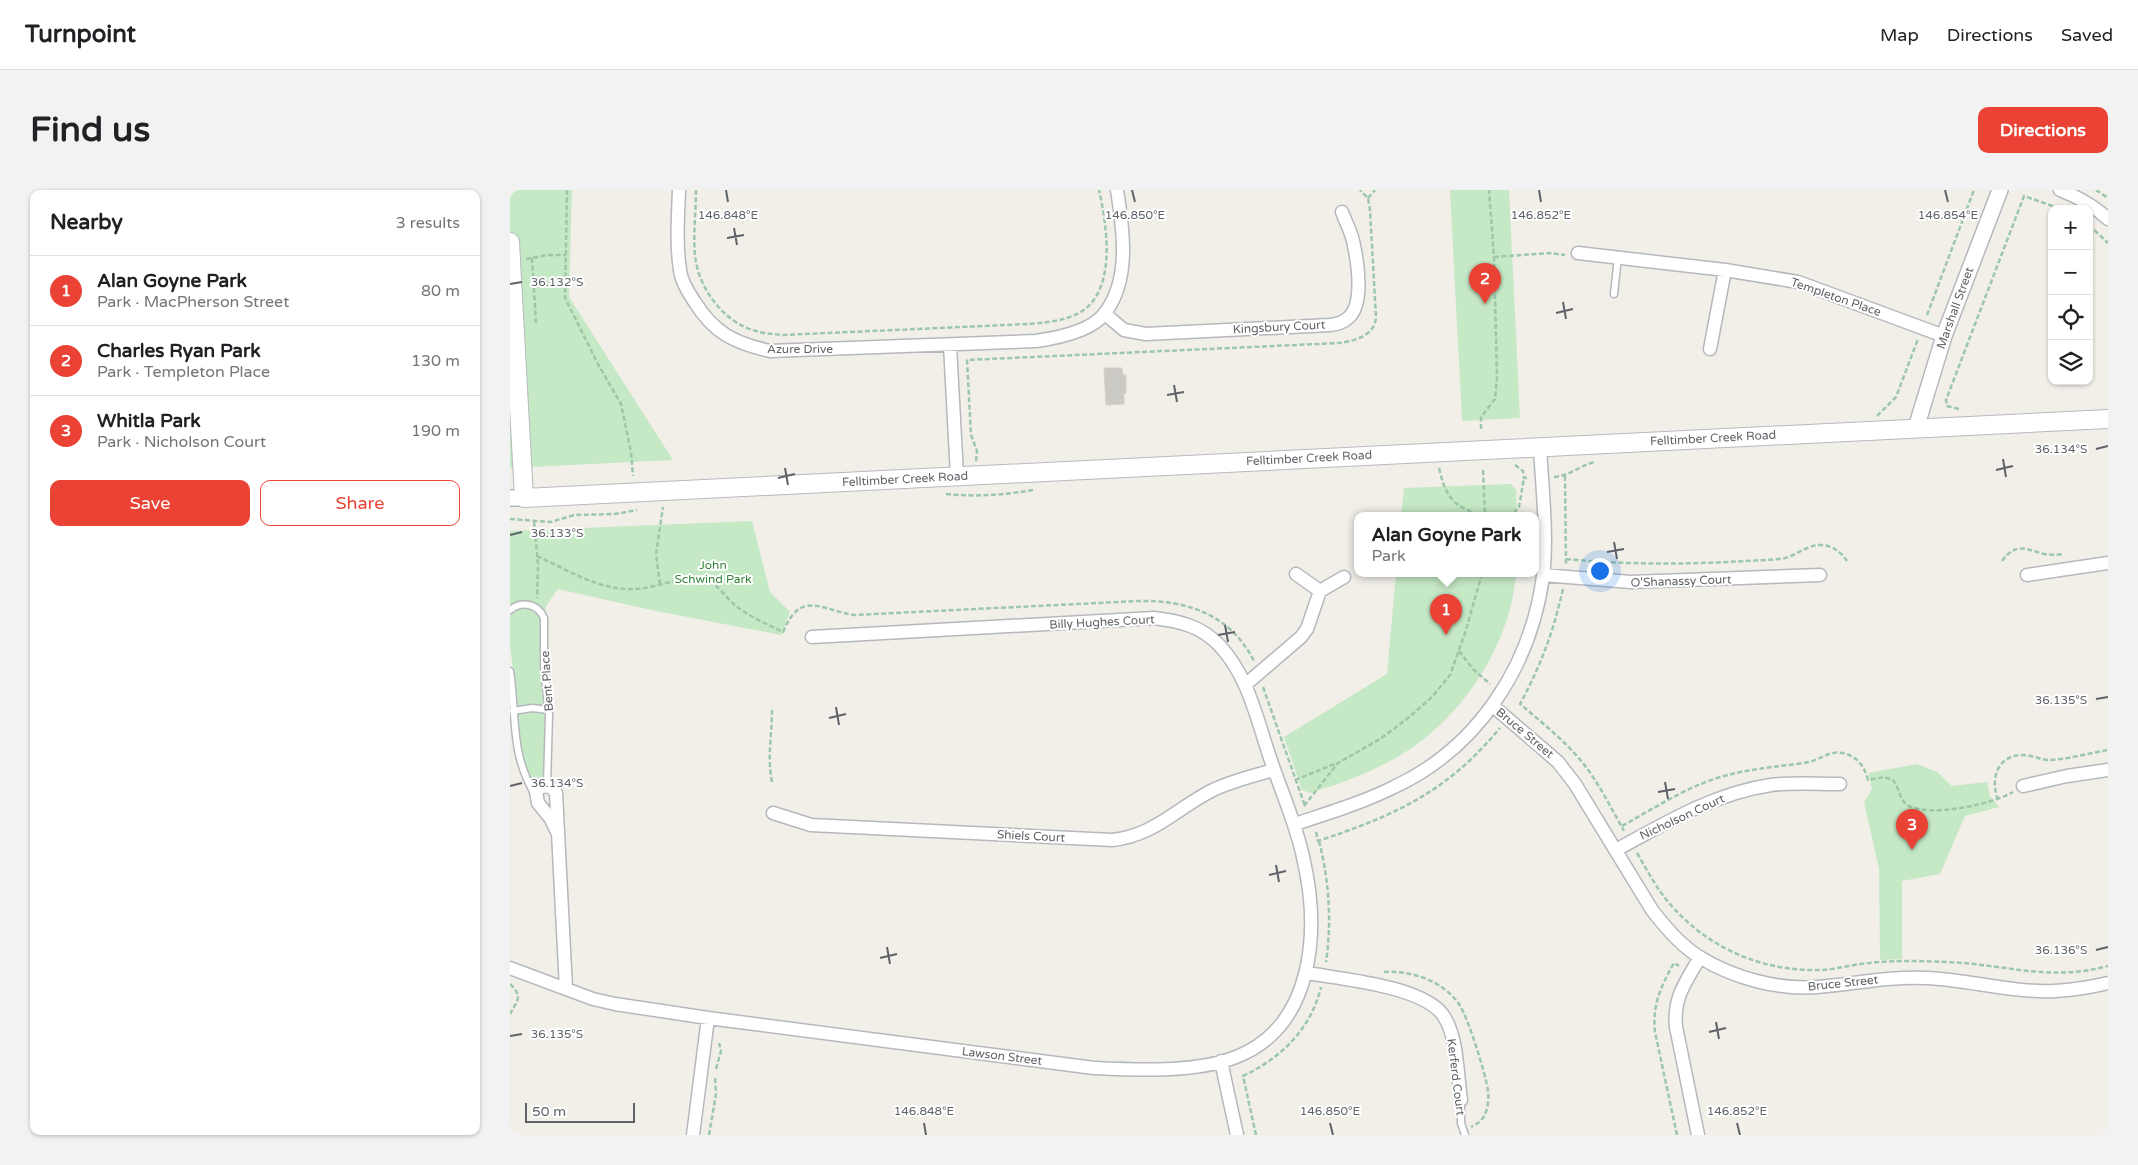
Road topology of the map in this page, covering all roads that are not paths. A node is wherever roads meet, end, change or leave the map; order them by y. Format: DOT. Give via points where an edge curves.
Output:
graph roads {
  1 [pos="679,190"];
  2 [pos="1117,190"];
  3 [pos="2000,190"];
  4 [pos="2060,190"];
  5 [pos="1342,212"];
  6 [pos="2108,219"];
  7 [pos="510,242"];
  8 [pos="1578,253"];
  9 [pos="1618,257"];
  10 [pos="511,261"];
  11 [pos="1725,270"];
  12 [pos="1614,294"];
  13 [pos="1105,314"];
  14 [pos="1944,336"];
  15 [pos="950,345"];
  16 [pos="1710,349"];
  17 [pos="2108,419"];
  18 [pos="1916,428"];
  19 [pos="1540,447"];
  20 [pos="957,476"];
  21 [pos="517,498"];
  22 [pos="2108,563"];
  23 [pos="1296,574"];
  24 [pos="1543,575"];
  25 [pos="1820,575"];
  26 [pos="2027,575"];
  27 [pos="1344,577"];
  28 [pos="1320,591"];
  29 [pos="510,610"];
  30 [pos="812,637"];
  31 [pos="510,671"];
  32 [pos="1245,685"];
  33 [pos="1493,706"];
  34 [pos="549,710"];
  35 [pos="513,712"];
  36 [pos="1274,770"];
  37 [pos="2108,770"];
  38 [pos="1840,784"];
  39 [pos="547,785"];
  40 [pos="2023,786"];
  41 [pos="536,796"];
  42 [pos="773,813"];
  43 [pos="1294,821"];
  44 [pos="557,832"];
  45 [pos="1616,850"];
  46 [pos="1700,957"];
  47 [pos="511,971"];
  48 [pos="1306,973"];
  49 [pos="2108,983"];
  50 [pos="566,990"];
  51 [pos="708,1018"];
  52 [pos="1221,1062"];
  53 [pos="1461,1100"];
  54 [pos="692,1135"];
  55 [pos="1237,1135"];
  56 [pos="1465,1135"];
  57 [pos="1698,1135"];
  1 -- 15 [label="street, Azure Drive" via="680,273 704,318 729,338 770,351"];
  2 -- 13 [label="street" via="1122,232 1121,278"];
  3 -- 14 [label="street, Marshall Street"];
  4 -- 6 [label="street" via="2073,194"];
  5 -- 13 [label="street, Kingsbury Court" via="1354,245 1358,294 1355,310 1340,323 1146,334 1124,330"];
  7 -- 10 [label="main road"];
  8 -- 9 [label="street, Templeton Place"];
  9 -- 11 [label="street, Templeton Place"];
  9 -- 12 [label="lane"];
  10 -- 21 [label="main road"];
  11 -- 14 [label="street, Templeton Place" via="1798,282"];
  11 -- 16 [label="street"];
  13 -- 15 [label="street, Azure Drive" via="1089,325 1054,338"];
  14 -- 18 [label="street, Marshall Street"];
  15 -- 20 [label="street"];
  17 -- 18 [label="main road, Felltimber Creek Road"];
  18 -- 19 [label="main road, Felltimber Creek Road"];
  19 -- 20 [label="main road, Felltimber Creek Road"];
  19 -- 24 [label="street"];
  20 -- 21 [label="main road, Felltimber Creek Road" via="636,501"];
  22 -- 26 [label="street"];
  23 -- 28 [label="street"];
  24 -- 25 [label="street, O'Shanassy Court" via="1631,582"];
  24 -- 33 [label="street" via="1528,638 1514,671"];
  27 -- 28 [label="street"];
  28 -- 32 [label="street" via="1301,637"];
  29 -- 34 [label="lane, Bent Place" via="519,604 528,604 541,611"];
  30 -- 32 [label="street, Billy Hughes Court" via="1154,618 1199,629 1234,663"];
  31 -- 35 [label="lane, Bent Place"];
  32 -- 36 [label="street, Billy Hughes Court"];
  33 -- 43 [label="street" via="1446,754 1396,787 1361,802"];
  33 -- 45 [label="street, Bruce Street" via="1558,762"];
  34 -- 35 [label="lane"];
  34 -- 39 [label="lane, Bent Place"];
  35 -- 41 [label="lane, Bent Place" via="511,736 516,763"];
  36 -- 42 [label="street, Shiels Court" via="1211,791 1148,831 1128,839 811,825"];
  36 -- 43 [label="street, Billy Hughes Court"];
  37 -- 40 [label="street"];
  38 -- 45 [label="street, Nicholson Court" via="1783,784 1744,790 1694,808"];
  39 -- 41 [label="street" via="539,788"];
  39 -- 44 [label="street, Bent Place" via="552,786 556,793"];
  41 -- 44 [label="street, Bent Place"];
  43 -- 48 [label="street, Lawson Street" via="1310,897"];
  44 -- 50 [label="street, Bent Place"];
  45 -- 46 [label="street, Bruce Street" via="1665,927"];
  46 -- 49 [label="street, Bruce Street" via="1733,973 1792,987 1926,977 2054,991"];
  46 -- 57 [label="street" via="1679,993 1674,1011"];
  47 -- 50 [label="street, Lawson Street"];
  48 -- 52 [label="street, Lawson Street" via="1290,1012 1276,1030 1258,1046"];
  48 -- 53 [label="street, Kerferd Court" via="1407,992 1428,1001 1443,1015 1452,1038"];
  50 -- 51 [label="street, Lawson Street" via="615,1004"];
  51 -- 52 [label="street, Lawson Street" via="1094,1068 1137,1070"];
  51 -- 54 [label="street"];
  52 -- 55 [label="street"];
  53 -- 56 [label="lane, Kerferd Court"];
}
